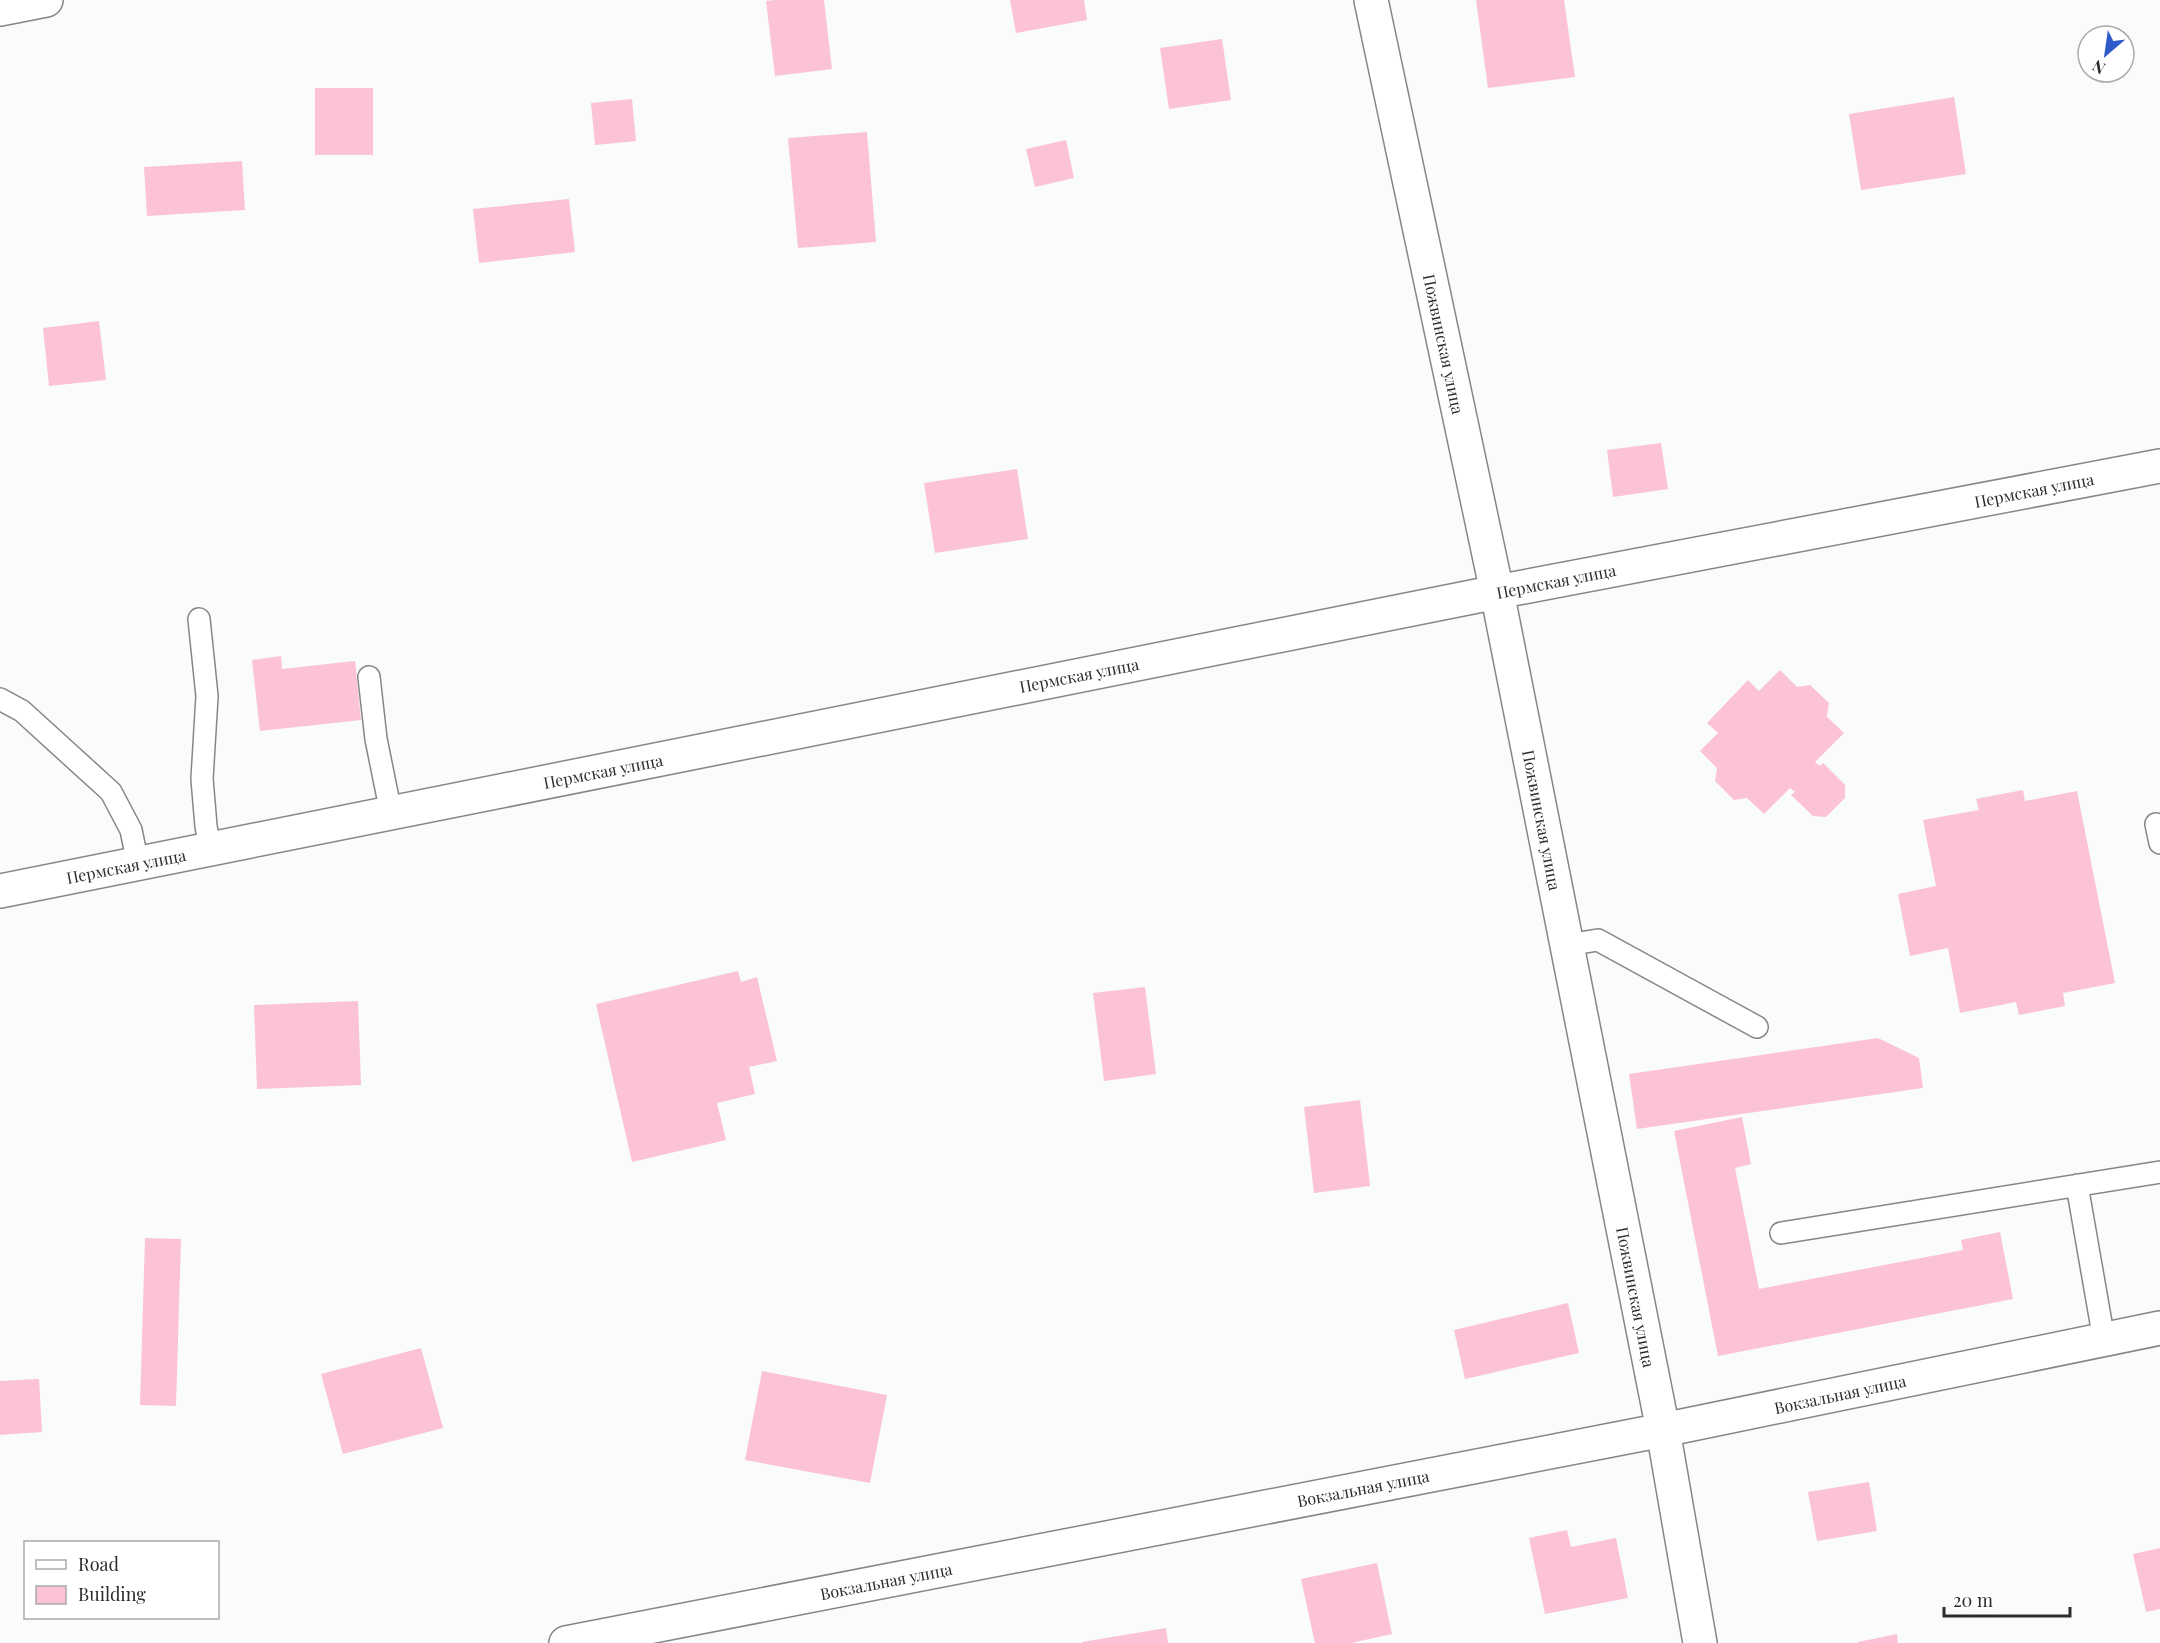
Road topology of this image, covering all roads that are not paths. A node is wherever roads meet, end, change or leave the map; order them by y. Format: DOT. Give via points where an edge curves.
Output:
graph roads {
  1 [pos="46,0"];
  2 [pos="1371,0"];
  3 [pos="0,9"];
  4 [pos="2160,466"];
  5 [pos="1497,592"];
  6 [pos="198,619"];
  7 [pos="369,677"];
  8 [pos="0,699"];
  9 [pos="391,813"];
  10 [pos="210,849"];
  11 [pos="138,864"];
  12 [pos="0,891"];
  13 [pos="1567,945"];
  14 [pos="1757,1027"];
  15 [pos="2160,1172"];
  16 [pos="2077,1185"];
  17 [pos="1782,1233"];
  18 [pos="2160,1328"];
  19 [pos="2104,1340"];
  20 [pos="1663,1430"];
  21 [pos="566,1643"];
  22 [pos="1701,1643"];
  1 -- 3 [label="street"];
  2 -- 5 [label="street, Пожвинская улица"];
  4 -- 5 [label="street, Пермская улица"];
  5 -- 9 [label="street, Пермская улица"];
  5 -- 13 [label="street, Пожвинская улица"];
  6 -- 10 [label="lane" via="207,696 202,779"];
  7 -- 9 [label="lane" via="376,740"];
  8 -- 11 [label="lane" via="22,711 111,792 131,830"];
  9 -- 10 [label="street, Пермская улица"];
  10 -- 11 [label="street, Пермская улица"];
  11 -- 12 [label="street, Пермская улица"];
  13 -- 14 [label="lane" via="1598,940"];
  13 -- 20 [label="street, Пожвинская улица"];
  15 -- 16 [label="lane"];
  16 -- 17 [label="lane"];
  16 -- 19 [label="lane"];
  18 -- 19 [label="street, Вокзальная улица"];
  19 -- 20 [label="street, Вокзальная улица"];
  20 -- 21 [label="street, Вокзальная улица"];
  20 -- 22 [label="street, Пожвинская улица"];
}
